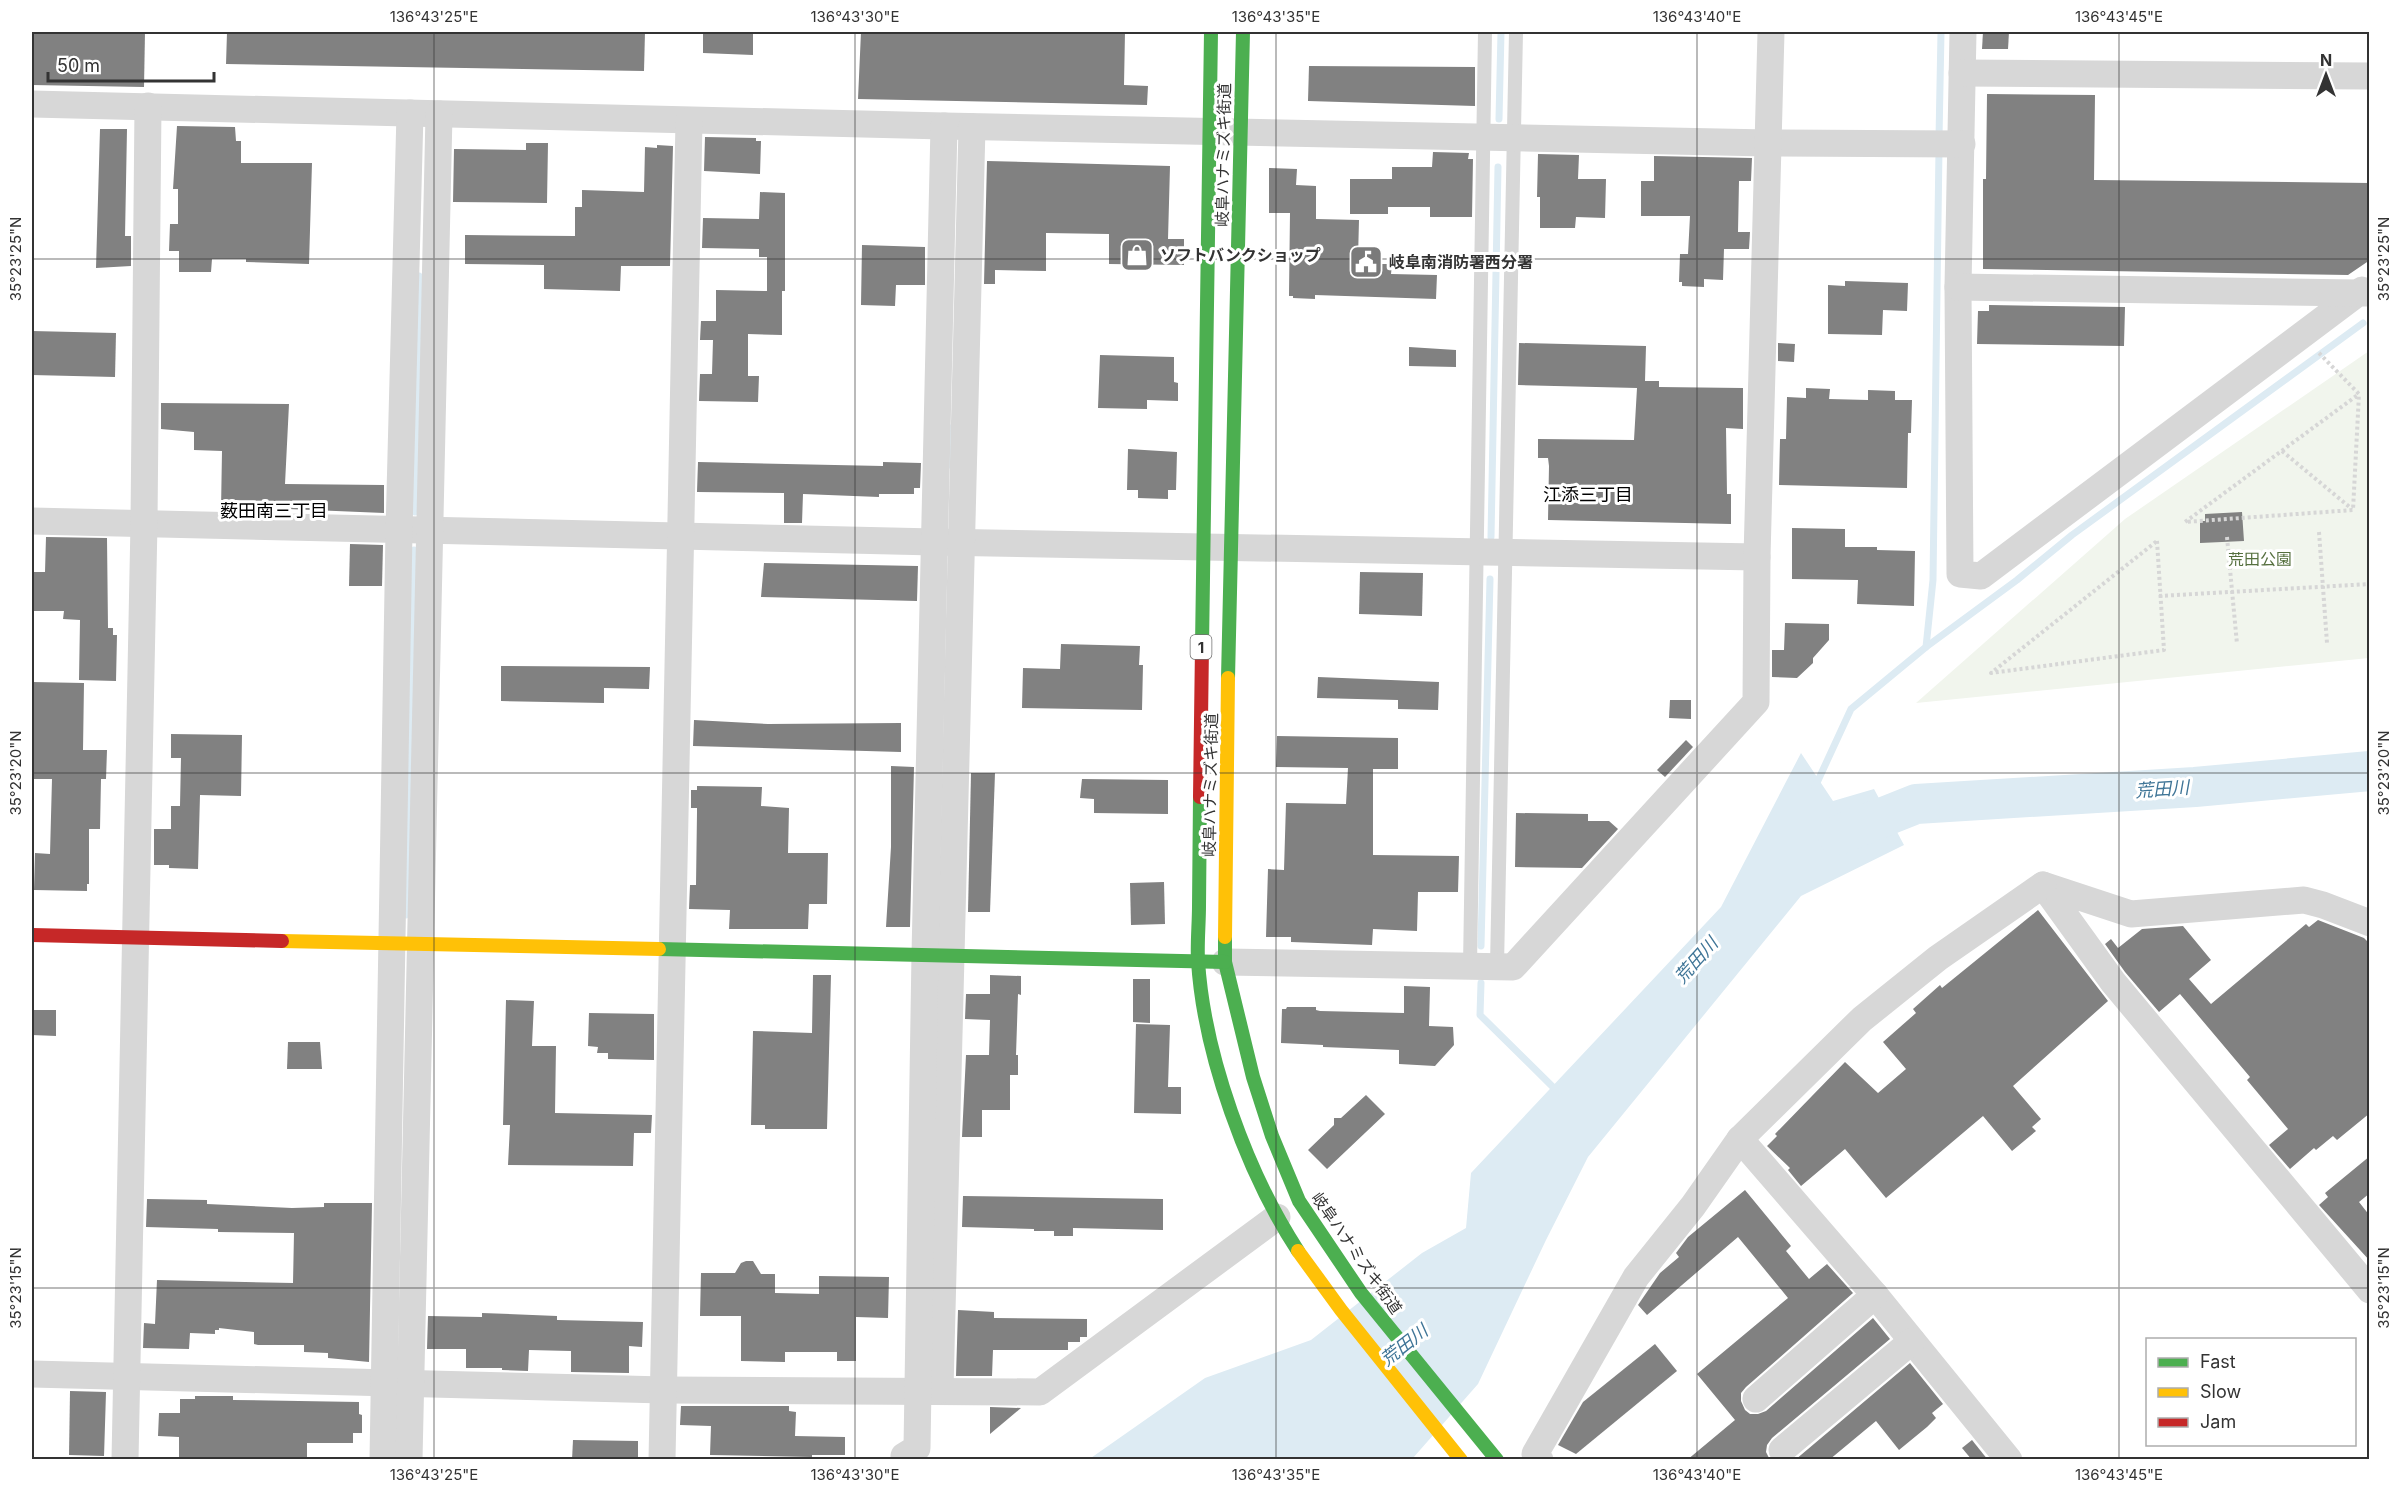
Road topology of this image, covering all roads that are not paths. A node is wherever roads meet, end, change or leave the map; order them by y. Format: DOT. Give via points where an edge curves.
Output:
graph roads {
  1 [pos="1211,32"];
  2 [pos="1243,32"];
  3 [pos="1485,32"];
  4 [pos="1516,32"];
  5 [pos="1771,32"];
  6 [pos="1963,32"];
  7 [pos="1962,73"];
  8 [pos="2370,76"];
  9 [pos="32,104"];
  10 [pos="148,106"];
  11 [pos="410,113"];
  12 [pos="439,114"];
  13 [pos="690,121"];
  14 [pos="944,126"];
  15 [pos="972,127"];
  16 [pos="1209,131"];
  17 [pos="1241,132"];
  18 [pos="1482,136"];
  19 [pos="1513,136"];
  20 [pos="1768,143"];
  21 [pos="1957,144"];
  22 [pos="1958,287"];
  23 [pos="2366,290"];
  24 [pos="32,521"];
  25 [pos="144,523"];
  26 [pos="399,531"];
  27 [pos="429,531"];
  28 [pos="680,536"];
  29 [pos="948,542"];
  30 [pos="1202,546"];
  31 [pos="1230,546"];
  32 [pos="1476,551"];
  33 [pos="1505,552"];
  34 [pos="1757,557"];
  35 [pos="2043,885"];
  36 [pos="2370,923"];
  37 [pos="32,935"];
  38 [pos="136,937"];
  39 [pos="392,943"];
  40 [pos="420,944"];
  41 [pos="672,949"];
  42 [pos="938,954"];
  43 [pos="1198,961"];
  44 [pos="1225,962"];
  45 [pos="1483,966"];
  46 [pos="1740,1139"];
  47 [pos="1277,1217"];
  48 [pos="2370,1290"];
  49 [pos="1875,1295"];
  50 [pos="1912,1341"];
  51 [pos="32,1374"];
  52 [pos="127,1376"];
  53 [pos="398,1382"];
  54 [pos="664,1390"];
  55 [pos="929,1391"];
  56 [pos="1756,1399"];
  57 [pos="1782,1450"];
  58 [pos="904,1456"];
  59 [pos="1460,1458"];
  60 [pos="1495,1459"];
  61 [pos="125,1460"];
  62 [pos="383,1460"];
  63 [pos="409,1460"];
  64 [pos="662,1460"];
  65 [pos="1540,1460"];
  66 [pos="2009,1460"];
  1 -- 16 [label="main road, 岐阜ハナミズキ街道 / 1"];
  2 -- 17 [label="main road, 岐阜ハナミズキ街道 / 1"];
  3 -- 18 [label="lane"];
  4 -- 19 [label="lane"];
  5 -- 20 [label="street"];
  6 -- 7 [label="street"];
  7 -- 8 [label="street"];
  7 -- 21 [label="street"];
  9 -- 10 [label="street"];
  10 -- 11 [label="street"];
  10 -- 25 [label="street"];
  11 -- 12 [label="street"];
  11 -- 26 [label="street"];
  12 -- 13 [label="street"];
  12 -- 27 [label="street"];
  13 -- 14 [label="street"];
  13 -- 28 [label="street"];
  14 -- 15 [label="street"];
  14 -- 29 [label="street"];
  15 -- 16 [label="street"];
  15 -- 29 [label="street"];
  16 -- 17 [label="street"];
  16 -- 30 [label="main road, 岐阜ハナミズキ街道 / 1"];
  17 -- 18 [label="street"];
  17 -- 31 [label="main road, 岐阜ハナミズキ街道 / 1"];
  18 -- 19 [label="street"];
  18 -- 32 [label="lane"];
  19 -- 20 [label="street"];
  19 -- 33 [label="lane"];
  20 -- 21 [label="street"];
  20 -- 34 [label="street"];
  21 -- 22 [label="street"];
  22 -- 23 [label="street"];
  22 -- 23 [label="street" via="1960,574 1981,576"];
  24 -- 25 [label="street"];
  25 -- 26 [label="street"];
  25 -- 38 [label="street"];
  26 -- 27 [label="street"];
  26 -- 39 [label="street"];
  27 -- 28 [label="street"];
  27 -- 40 [label="street"];
  28 -- 29 [label="street"];
  28 -- 41 [label="street"];
  29 -- 30 [label="street"];
  29 -- 42 [label="street"];
  30 -- 31 [label="street"];
  30 -- 43 [label="main road, 岐阜ハナミズキ街道 / 1"];
  31 -- 32 [label="street"];
  31 -- 44 [label="main road, 岐阜ハナミズキ街道 / 1"];
  32 -- 33 [label="street"];
  32 -- 45 [label="lane"];
  33 -- 34 [label="street"];
  33 -- 45 [label="lane"];
  34 -- 45 [label="street" via="1756,702 1513,967"];
  35 -- 36 [label="street" via="2132,914 2304,900"];
  35 -- 46 [label="street" via="1938,958 1862,1019"];
  35 -- 48 [label="street" via="2113,982"];
  37 -- 38 [label="main road"];
  38 -- 39 [label="main road"];
  38 -- 52 [label="street"];
  39 -- 40 [label="main road"];
  39 -- 53 [label="street"];
  40 -- 41 [label="main road"];
  40 -- 53 [label="street"];
  41 -- 42 [label="main road"];
  41 -- 54 [label="street"];
  42 -- 43 [label="main road"];
  42 -- 55 [label="street"];
  43 -- 44 [label="main road"];
  43 -- 47 [label="main road, 岐阜ハナミズキ街道 / 1" via="1216,1061 1232,1114"];
  44 -- 45 [label="street"];
  44 -- 60 [label="main road, 岐阜ハナミズキ街道 / 1" via="1237,1018 1272,1136 1299,1201 1361,1293"];
  46 -- 49 [label="street"];
  46 -- 65 [label="street" via="1636,1277 1535,1454"];
  47 -- 55 [label="street" via="1040,1392"];
  47 -- 59 [label="main road, 岐阜ハナミズキ街道 / 1" via="1336,1304"];
  49 -- 50 [label="street"];
  49 -- 56 [label="street"];
  50 -- 57 [label="street"];
  50 -- 66 [label="street"];
  51 -- 52 [label="street"];
  52 -- 53 [label="street"];
  52 -- 61 [label="street"];
  53 -- 54 [label="street"];
  53 -- 62 [label="street"];
  53 -- 63 [label="street"];
  54 -- 55 [label="street"];
  54 -- 64 [label="street"];
  55 -- 58 [label="street" via="917,1448"];
}
